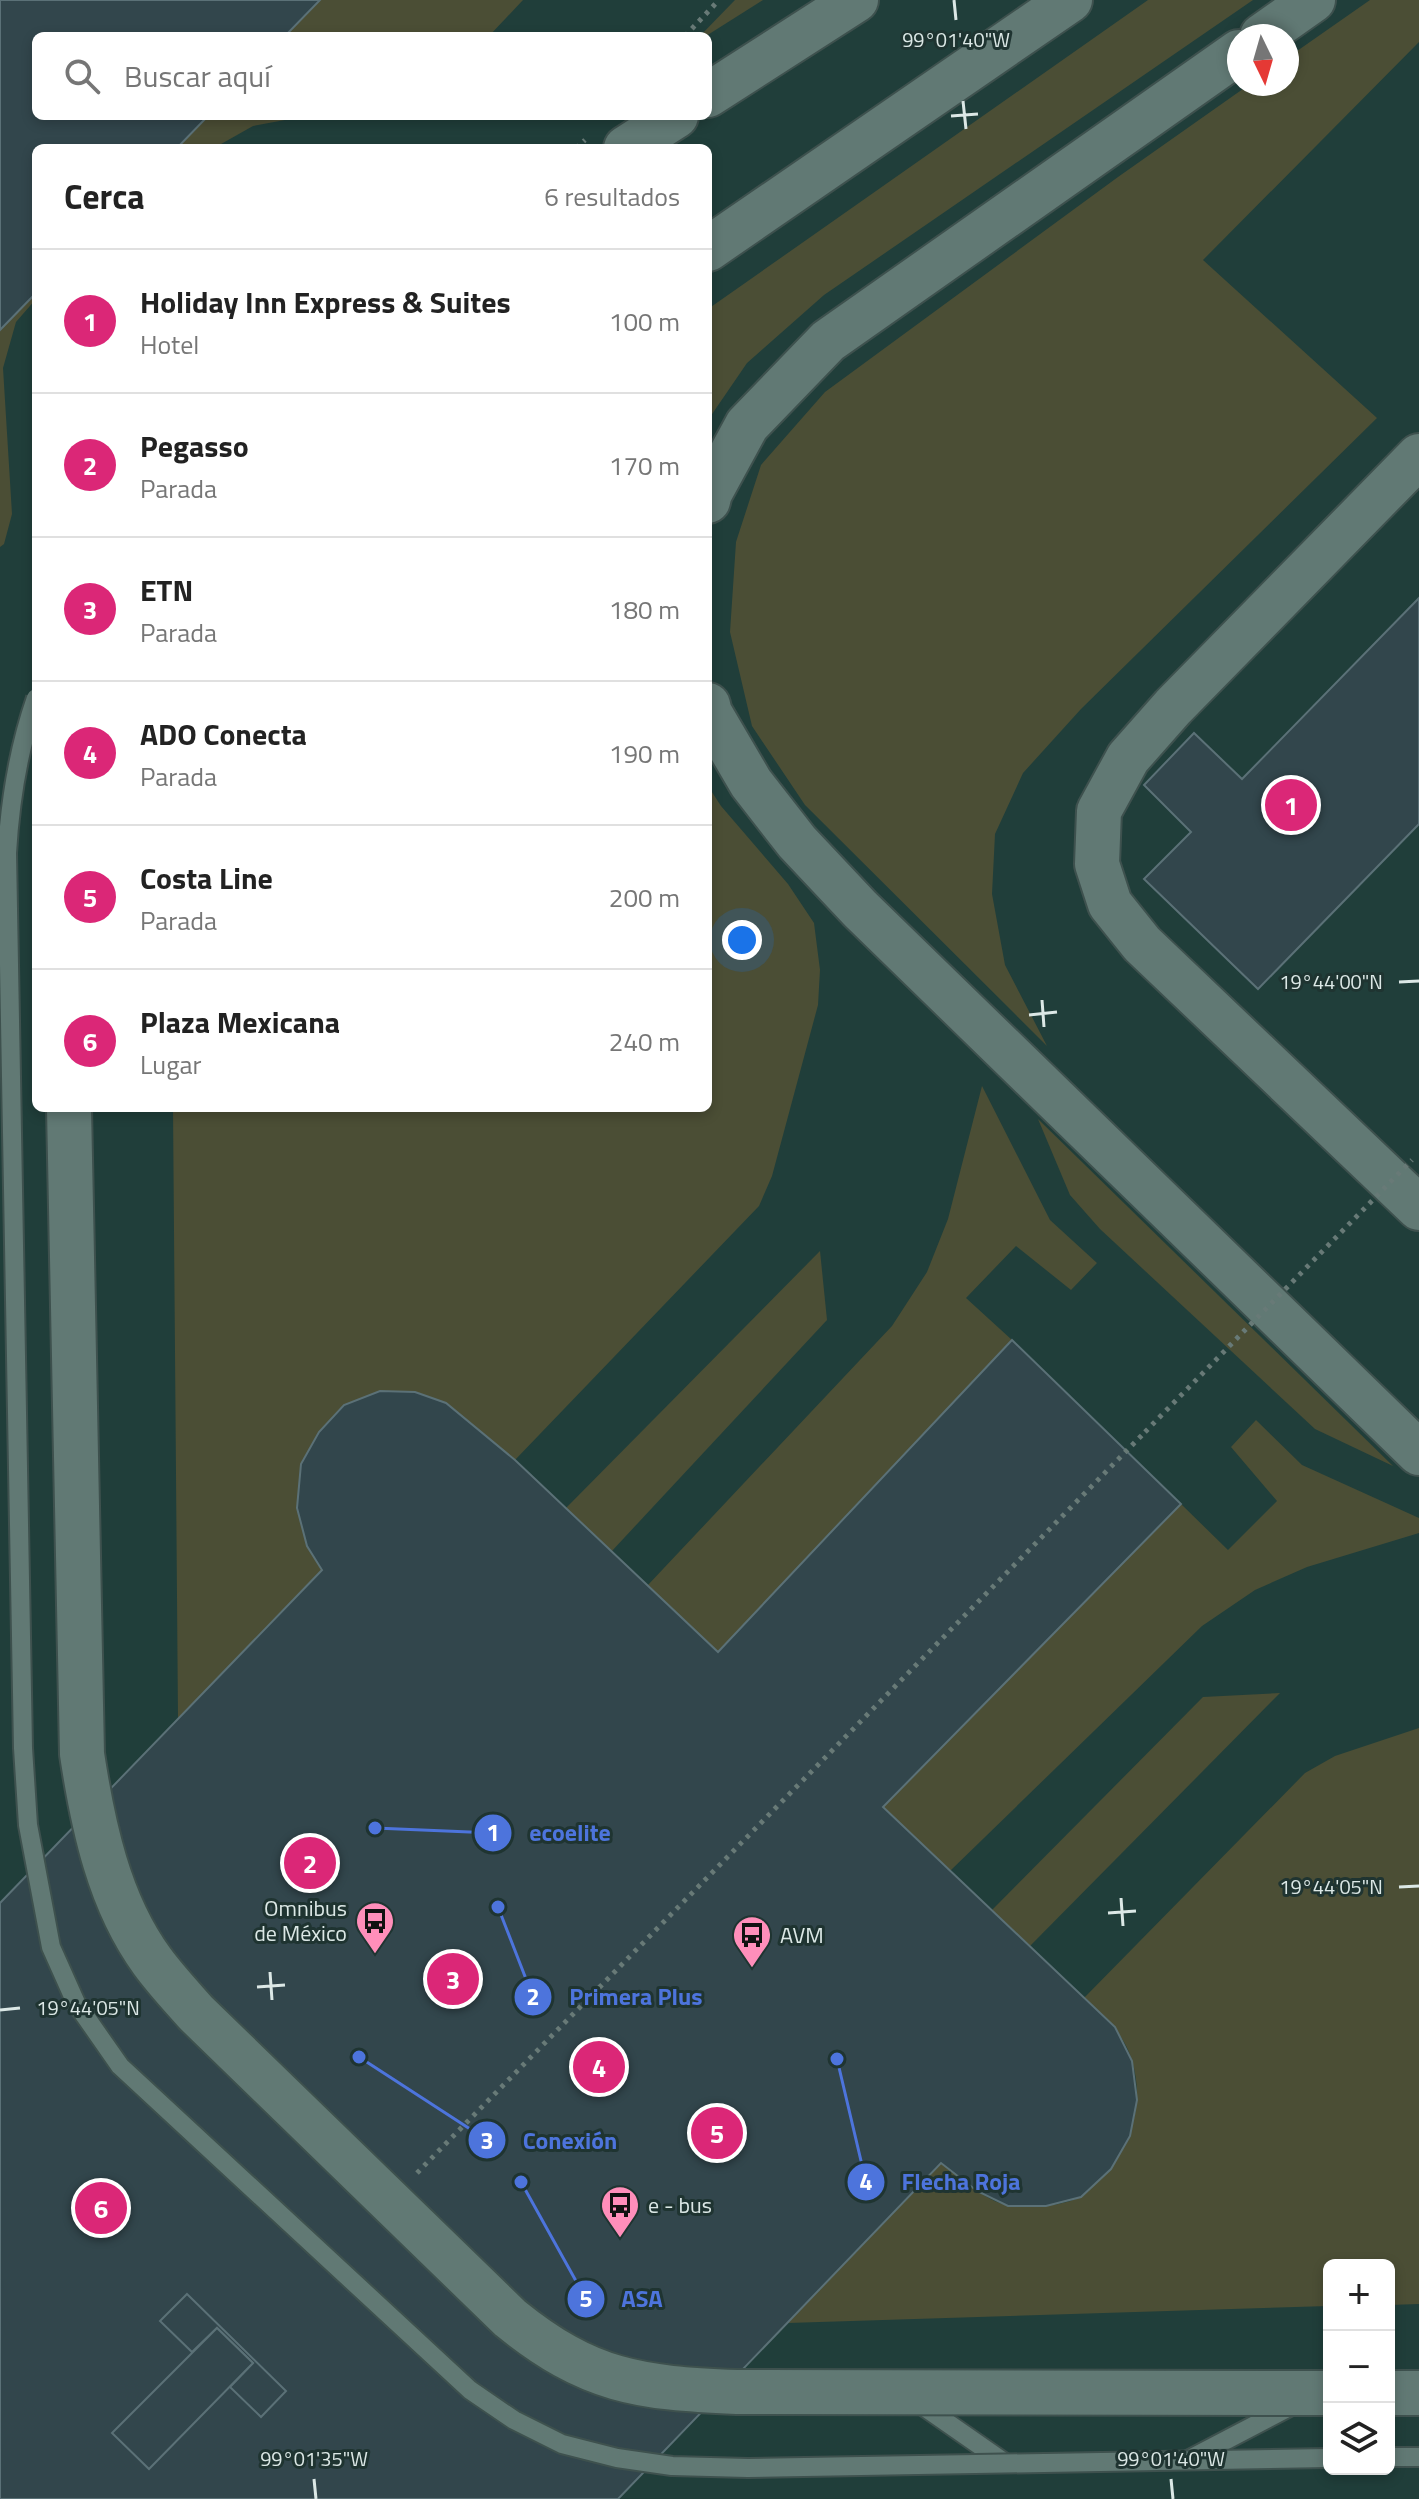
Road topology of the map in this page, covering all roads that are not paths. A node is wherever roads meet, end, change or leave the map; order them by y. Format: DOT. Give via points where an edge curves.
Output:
graph roads {
  1 [pos="856,0"];
  2 [pos="1070,0"];
  3 [pos="1313,0"];
  4 [pos="1279,24"];
  5 [pos="1227,60"];
  6 [pos="712,92"];
  7 [pos="670,120"];
  8 [pos="632,144"];
  9 [pos="712,246"];
  10 [pos="1419,456"];
  11 [pos="712,489"];
  12 [pos="32,713"];
  13 [pos="712,716"];
  14 [pos="69,1112"];
  15 [pos="1419,1208"];
  16 [pos="1419,1453"];
  17 [pos="904,2392"];
  18 [pos="1322,2393"];
  19 [pos="1395,2393"];
  20 [pos="1419,2393"];
  21 [pos="1395,2457"];
  22 [pos="1419,2457"];
  23 [pos="1323,2458"];
  24 [pos="1188,2460"];
  25 [pos="1005,2463"];
  1 -- 6 [label="main road"];
  2 -- 9 [label="main road"];
  3 -- 4 [label="main road"];
  5 -- 11 [label="main road" via="828,341 747,425"];
  7 -- 8 [label="main road"];
  10 -- 15 [label="main road" via="1128,758 1099,811 1097,864 1110,904 1142,944"];
  12 -- 25 [label="lane, bridge" via="18,765 7,853 23,1748 39,1891 51,1947 76,2003 120,2066 470,2390 562,2444 672,2466"];
  13 -- 16 [label="main road" via="751,783 860,909"];
  14 -- 17 [label="main road, bridge" via="82,1754 105,1862 127,1920 152,1961 207,2024 543,2344 596,2372 634,2384 737,2392"];
  17 -- 18 [label="main road, bridge"];
  17 -- 25 [label="lane, bridge"];
  18 -- 24 [label="lane, bridge"];
  19 -- 20 [label="main road"];
  21 -- 22 [label="lane"];
  23 -- 24 [label="lane, bridge"];
  24 -- 25 [label="lane, bridge"];
}
